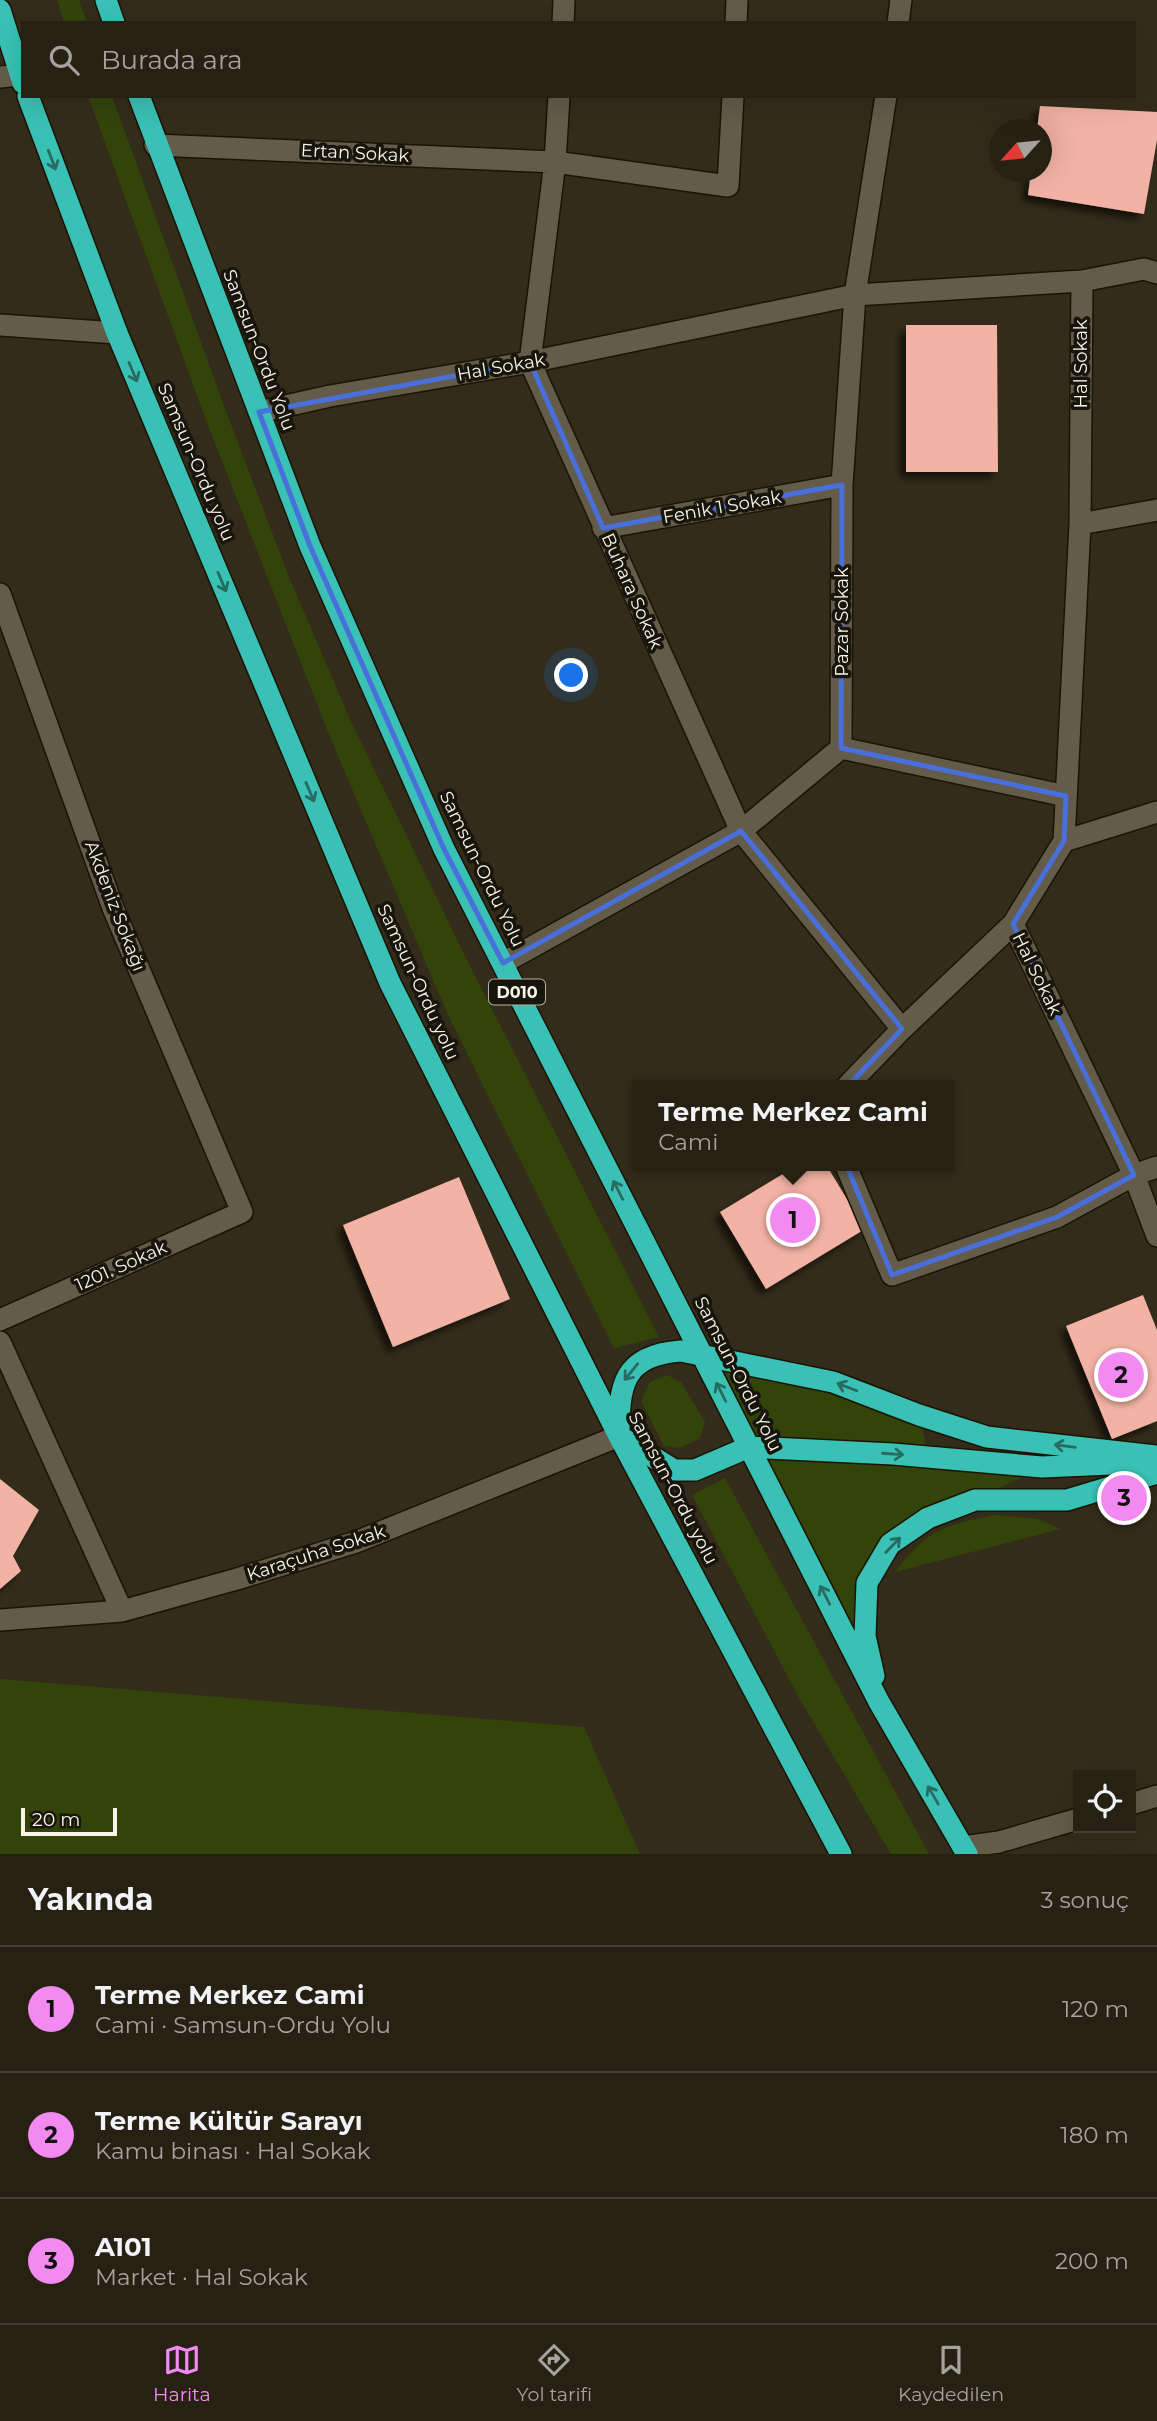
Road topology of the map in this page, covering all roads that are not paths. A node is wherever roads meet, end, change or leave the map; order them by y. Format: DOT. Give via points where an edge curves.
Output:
graph roads {
  1 [pos="106,0"];
  2 [pos="564,0"];
  3 [pos="737,0"];
  4 [pos="901,0"];
  5 [pos="0,10"];
  6 [pos="113,21"];
  7 [pos="563,21"];
  8 [pos="736,21"];
  9 [pos="898,21"];
  10 [pos="14,78"];
  11 [pos="29,98"];
  12 [pos="140,98"];
  13 [pos="559,98"];
  14 [pos="733,98"];
  15 [pos="886,98"];
  16 [pos="155,145"];
  17 [pos="555,162"];
  18 [pos="1157,273"];
  19 [pos="1082,281"];
  20 [pos="855,295"];
  21 [pos="0,326"];
  22 [pos="117,333"];
  23 [pos="530,362"];
  24 [pos="259,412"];
  25 [pos="842,485"];
  26 [pos="1157,510"];
  27 [pos="1080,524"];
  28 [pos="603,528"];
  29 [pos="1,601"];
  30 [pos="841,748"];
  31 [pos="1066,796"];
  32 [pos="1157,812"];
  33 [pos="741,831"];
  34 [pos="1064,841"];
  35 [pos="1013,924"];
  36 [pos="503,963"];
  37 [pos="902,1029"];
  38 [pos="853,1080"];
  39 [pos="1157,1167"];
  40 [pos="848,1171"];
  41 [pos="1134,1175"];
  42 [pos="242,1212"];
  43 [pos="1157,1236"];
  44 [pos="0,1320"];
  45 [pos="0,1342"];
  46 [pos="702,1355"];
  47 [pos="619,1436"];
  48 [pos="749,1447"];
  49 [pos="1157,1456"];
  50 [pos="1157,1462"];
  51 [pos="1157,1473"];
  52 [pos="122,1611"];
  53 [pos="0,1620"];
  54 [pos="879,1702"];
  55 [pos="1157,1796"];
  56 [pos="1136,1802"];
  57 [pos="1073,1820"];
  58 [pos="965,1851"];
  59 [pos="841,1854"];
  1 -- 6 [label="highway"];
  2 -- 7 [label="street"];
  3 -- 8 [label="street"];
  4 -- 9 [label="street"];
  5 -- 10 [label="highway"];
  11 -- 22 [label="highway, Samsun-Ordu yolu, one-way"];
  12 -- 16 [label="highway, Samsun-Ordu Yolu / D010"];
  13 -- 17 [label="street"];
  14 -- 17 [label="street, Ertan Sokak" via="728,186"];
  15 -- 20 [label="street, Pazar Sokak"];
  16 -- 17 [label="street, Ertan Sokak"];
  16 -- 24 [label="highway, Samsun-Ordu Yolu / D010"];
  17 -- 23 [label="street"];
  18 -- 19 [label="street" via="1144,269"];
  19 -- 20 [label="street, Hal Sokak"];
  19 -- 27 [label="street, Hal Sokak"];
  20 -- 23 [label="street, Hal Sokak"];
  20 -- 25 [label="street, Pazar Sokak"];
  21 -- 22 [label="street"];
  22 -- 47 [label="highway, Samsun-Ordu yolu, one-way" via="390,983"];
  23 -- 24 [label="street, Hal Sokak"];
  23 -- 28 [label="street, Buhara Sokak"];
  24 -- 36 [label="highway, Samsun-Ordu Yolu / D010" via="310,546 444,849"];
  25 -- 28 [label="street, Fenik 1 Sokak"];
  25 -- 30 [label="street, Pazar Sokak"];
  26 -- 27 [label="street"];
  27 -- 31 [label="street, Hal Sokak"];
  28 -- 33 [label="street, Buhara Sokak"];
  29 -- 42 [label="street, Akdeniz Sokağı" via="113,908"];
  30 -- 31 [label="street"];
  30 -- 33 [label="street"];
  31 -- 34 [label="street, Hal Sokak"];
  32 -- 34 [label="street"];
  33 -- 36 [label="street"];
  33 -- 37 [label="street, Buhara Sokak"];
  34 -- 35 [label="street, Hal Sokak"];
  35 -- 37 [label="street"];
  35 -- 41 [label="street, Hal Sokak"];
  46 -- 36 [label="highway, Samsun-Ordu Yolu / D010, one-way"];
  37 -- 38 [label="street"];
  39 -- 41 [label="street"];
  40 -- 41 [label="street" via="892,1275 1057,1217"];
  41 -- 43 [label="street, Hal Sokak"];
  42 -- 44 [label="street, 1201. Sokak"];
  45 -- 52 [label="street"];
  46 -- 47 [label="highway, one-way" via="681,1350 657,1352 634,1365 619,1400"];
  48 -- 46 [label="highway, Samsun-Ordu Yolu / D010, one-way"];
  49 -- 46 [label="highway, one-way" via="987,1437 833,1382"];
  47 -- 48 [label="highway" via="674,1470 695,1470"];
  47 -- 52 [label="street, Karaçuha Sokak" via="356,1542"];
  47 -- 59 [label="highway, Samsun-Ordu yolu"];
  48 -- 50 [label="highway, one-way" via="1042,1467"];
  54 -- 48 [label="highway, Samsun-Ordu Yolu / D010, one-way"];
  54 -- 51 [label="highway, one-way" via="865,1636 867,1583 890,1544 928,1518 975,1500 1067,1500"];
  52 -- 53 [label="street, Karaçuha Sokak"];
  58 -- 54 [label="highway, Samsun-Ordu Yolu / D010, one-way"];
  55 -- 56 [label="street"];
  57 -- 58 [label="street"];
}
